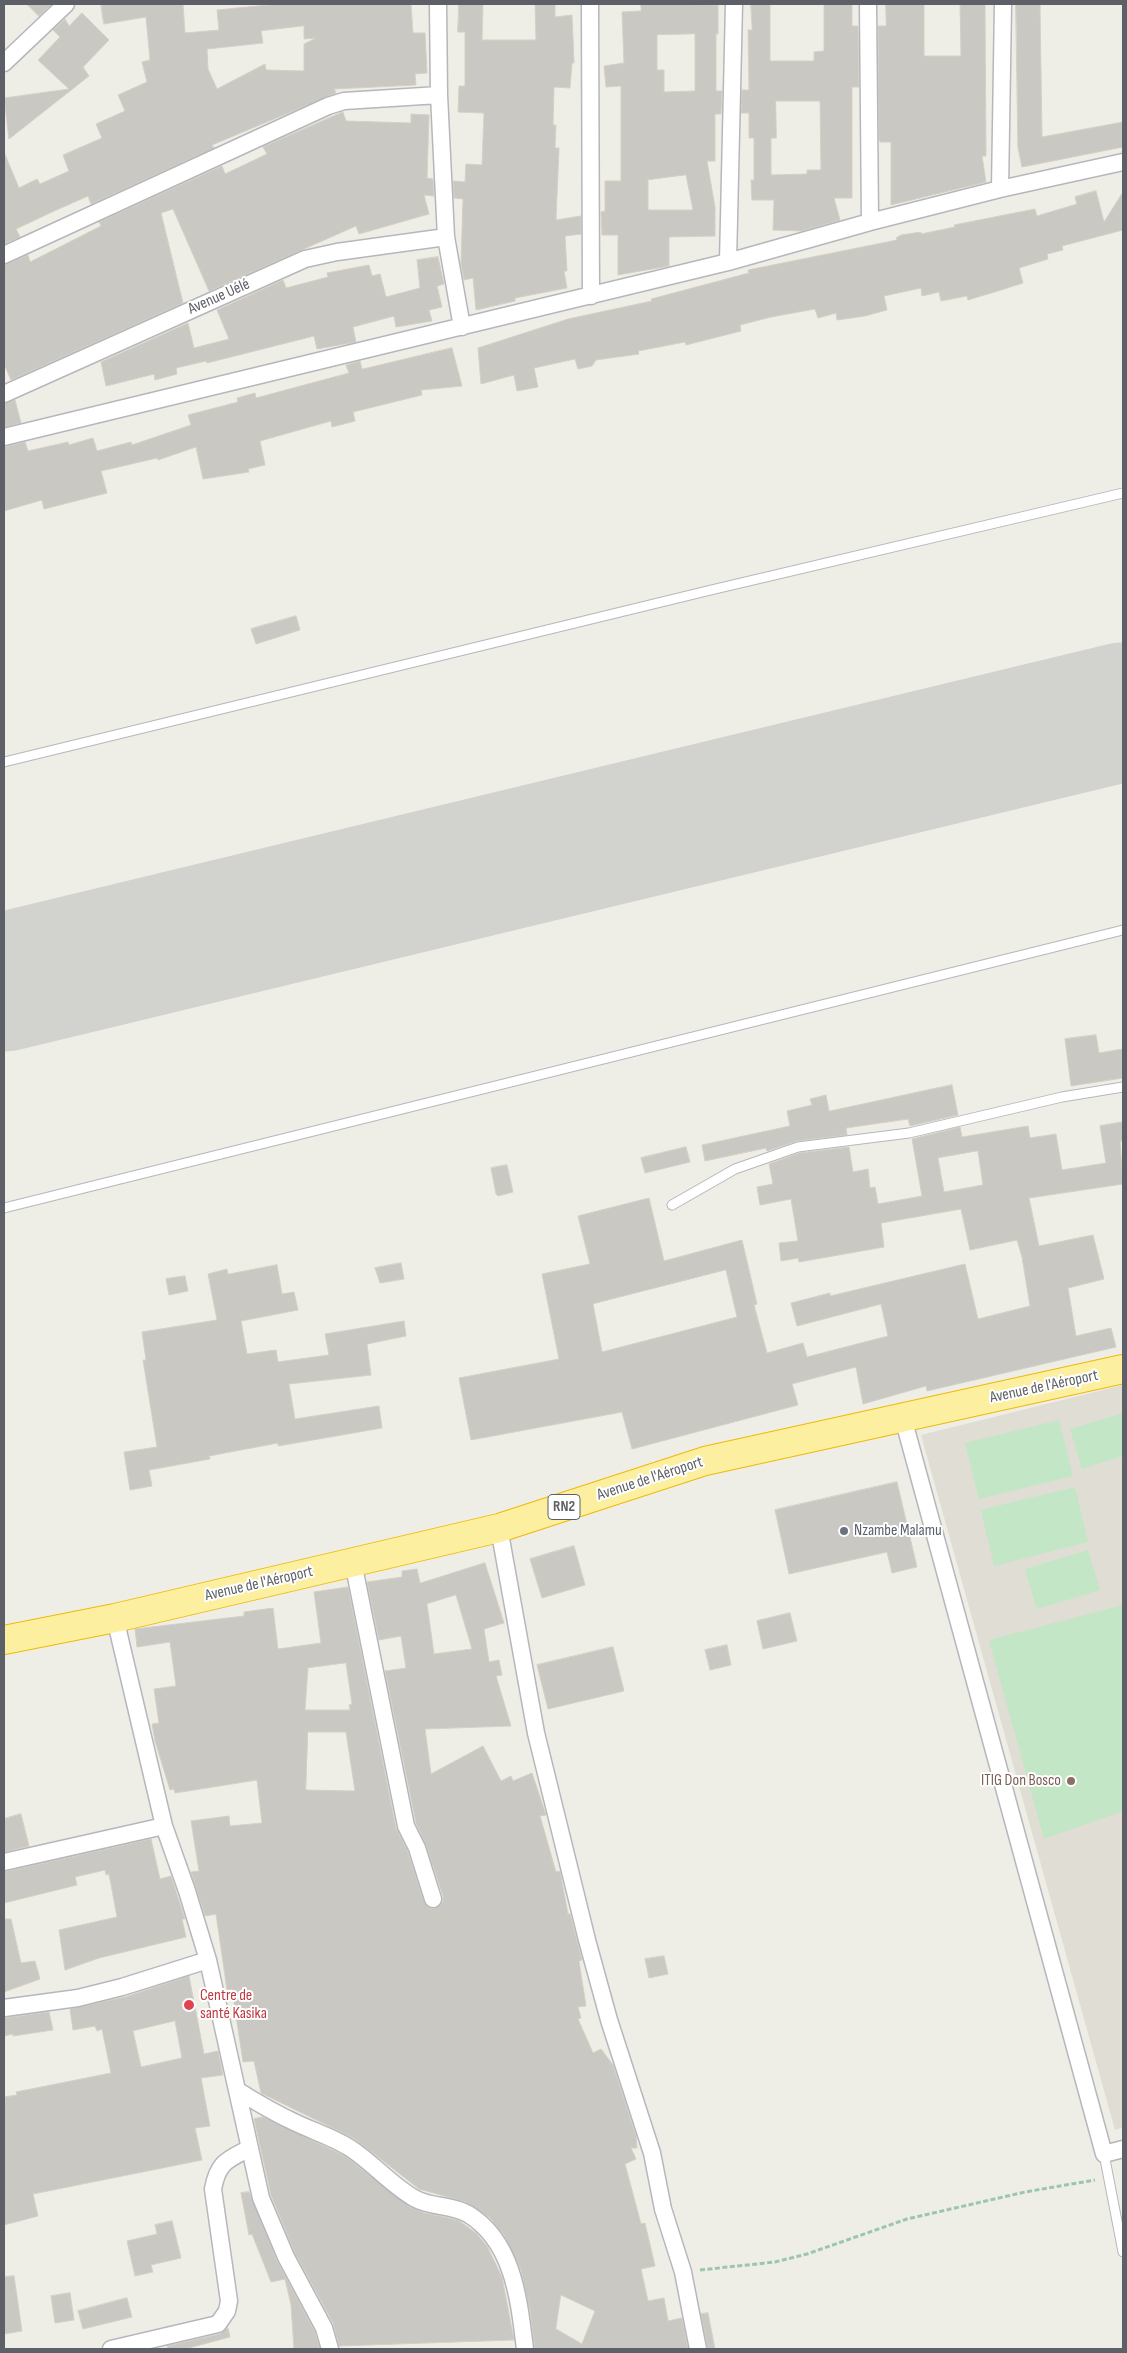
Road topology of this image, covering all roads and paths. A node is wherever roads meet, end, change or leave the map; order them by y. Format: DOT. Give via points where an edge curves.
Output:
graph roads {
  1 [pos="66,4"];
  2 [pos="438,4"];
  3 [pos="590,4"];
  4 [pos="734,4"];
  5 [pos="868,4"];
  6 [pos="1003,4"];
  7 [pos="4,63"];
  8 [pos="439,95"];
  9 [pos="1123,162"];
  10 [pos="1000,189"];
  11 [pos="870,222"];
  12 [pos="446,237"];
  13 [pos="4,255"];
  14 [pos="728,262"];
  15 [pos="591,296"];
  16 [pos="462,327"];
  17 [pos="4,394"];
  18 [pos="4,437"];
  19 [pos="1123,492"];
  20 [pos="4,762"];
  21 [pos="1123,930"];
  22 [pos="1123,1087"];
  23 [pos="672,1205"];
  24 [pos="4,1208"];
  25 [pos="1123,1369"];
  26 [pos="903,1418"];
  27 [pos="499,1528"];
  28 [pos="353,1562"];
  29 [pos="115,1618"];
  30 [pos="4,1640"];
  31 [pos="164,1826"];
  32 [pos="4,1862"];
  33 [pos="433,1899"];
  34 [pos="208,1960"];
  35 [pos="4,2008"];
  36 [pos="238,2091"];
  37 [pos="250,2148"];
  38 [pos="1123,2149"];
  39 [pos="1104,2154"];
  40 [pos="1108,2178"];
  41 [pos="1123,2252"];
  42 [pos="683,2272"];
  43 [pos="111,2349"];
  44 [pos="330,2349"];
  45 [pos="525,2349"];
  46 [pos="698,2349"];
  1 -- 7 [label="street"];
  2 -- 8 [label="street"];
  3 -- 15 [label="street"];
  4 -- 14 [label="street"];
  5 -- 11 [label="street"];
  6 -- 10 [label="street"];
  8 -- 12 [label="street"];
  8 -- 13 [label="street" via="344,101 328,106"];
  9 -- 10 [label="street"];
  10 -- 11 [label="street"];
  11 -- 14 [label="street"];
  12 -- 16 [label="street"];
  12 -- 17 [label="street, Avenue Uélé" via="305,259"];
  14 -- 15 [label="street"];
  15 -- 16 [label="street"];
  16 -- 18 [label="street"];
  19 -- 20 [label="lane"];
  21 -- 24 [label="lane"];
  22 -- 23 [label="lane" via="909,1133 798,1147 735,1170"];
  25 -- 26 [label="highway, Avenue de l'Aéroport / RN2"];
  26 -- 27 [label="highway, Avenue de l'Aéroport / RN2" via="705,1461"];
  26 -- 39 [label="street"];
  27 -- 28 [label="highway, Avenue de l'Aéroport / RN2"];
  27 -- 42 [label="street" via="536,1733 587,1940 652,2153 663,2209"];
  28 -- 29 [label="highway, Avenue de l'Aéroport / RN2"];
  28 -- 33 [label="street" via="406,1826"];
  29 -- 30 [label="highway, Avenue de l'Aéroport / RN2"];
  29 -- 31 [label="street"];
  31 -- 32 [label="street"];
  31 -- 34 [label="street"];
  34 -- 35 [label="street" via="114,1990"];
  34 -- 36 [label="street"];
  36 -- 37 [label="street"];
  36 -- 45 [label="street" via="288,2120 350,2148 413,2198 428,2205 453,2208 482,2225 497,2242 506,2260 518,2300"];
  37 -- 43 [label="street" via="223,2162 216,2173 213,2189 228,2294 227,2311 218,2324"];
  37 -- 44 [label="street" via="261,2198 286,2257 324,2328"];
  38 -- 39 [label="street"];
  39 -- 40 [label="lane"];
  40 -- 41 [label="lane"];
  40 -- 42 [label="path" via="1025,2192 907,2219 775,2262"];
  42 -- 46 [label="street"];
}
